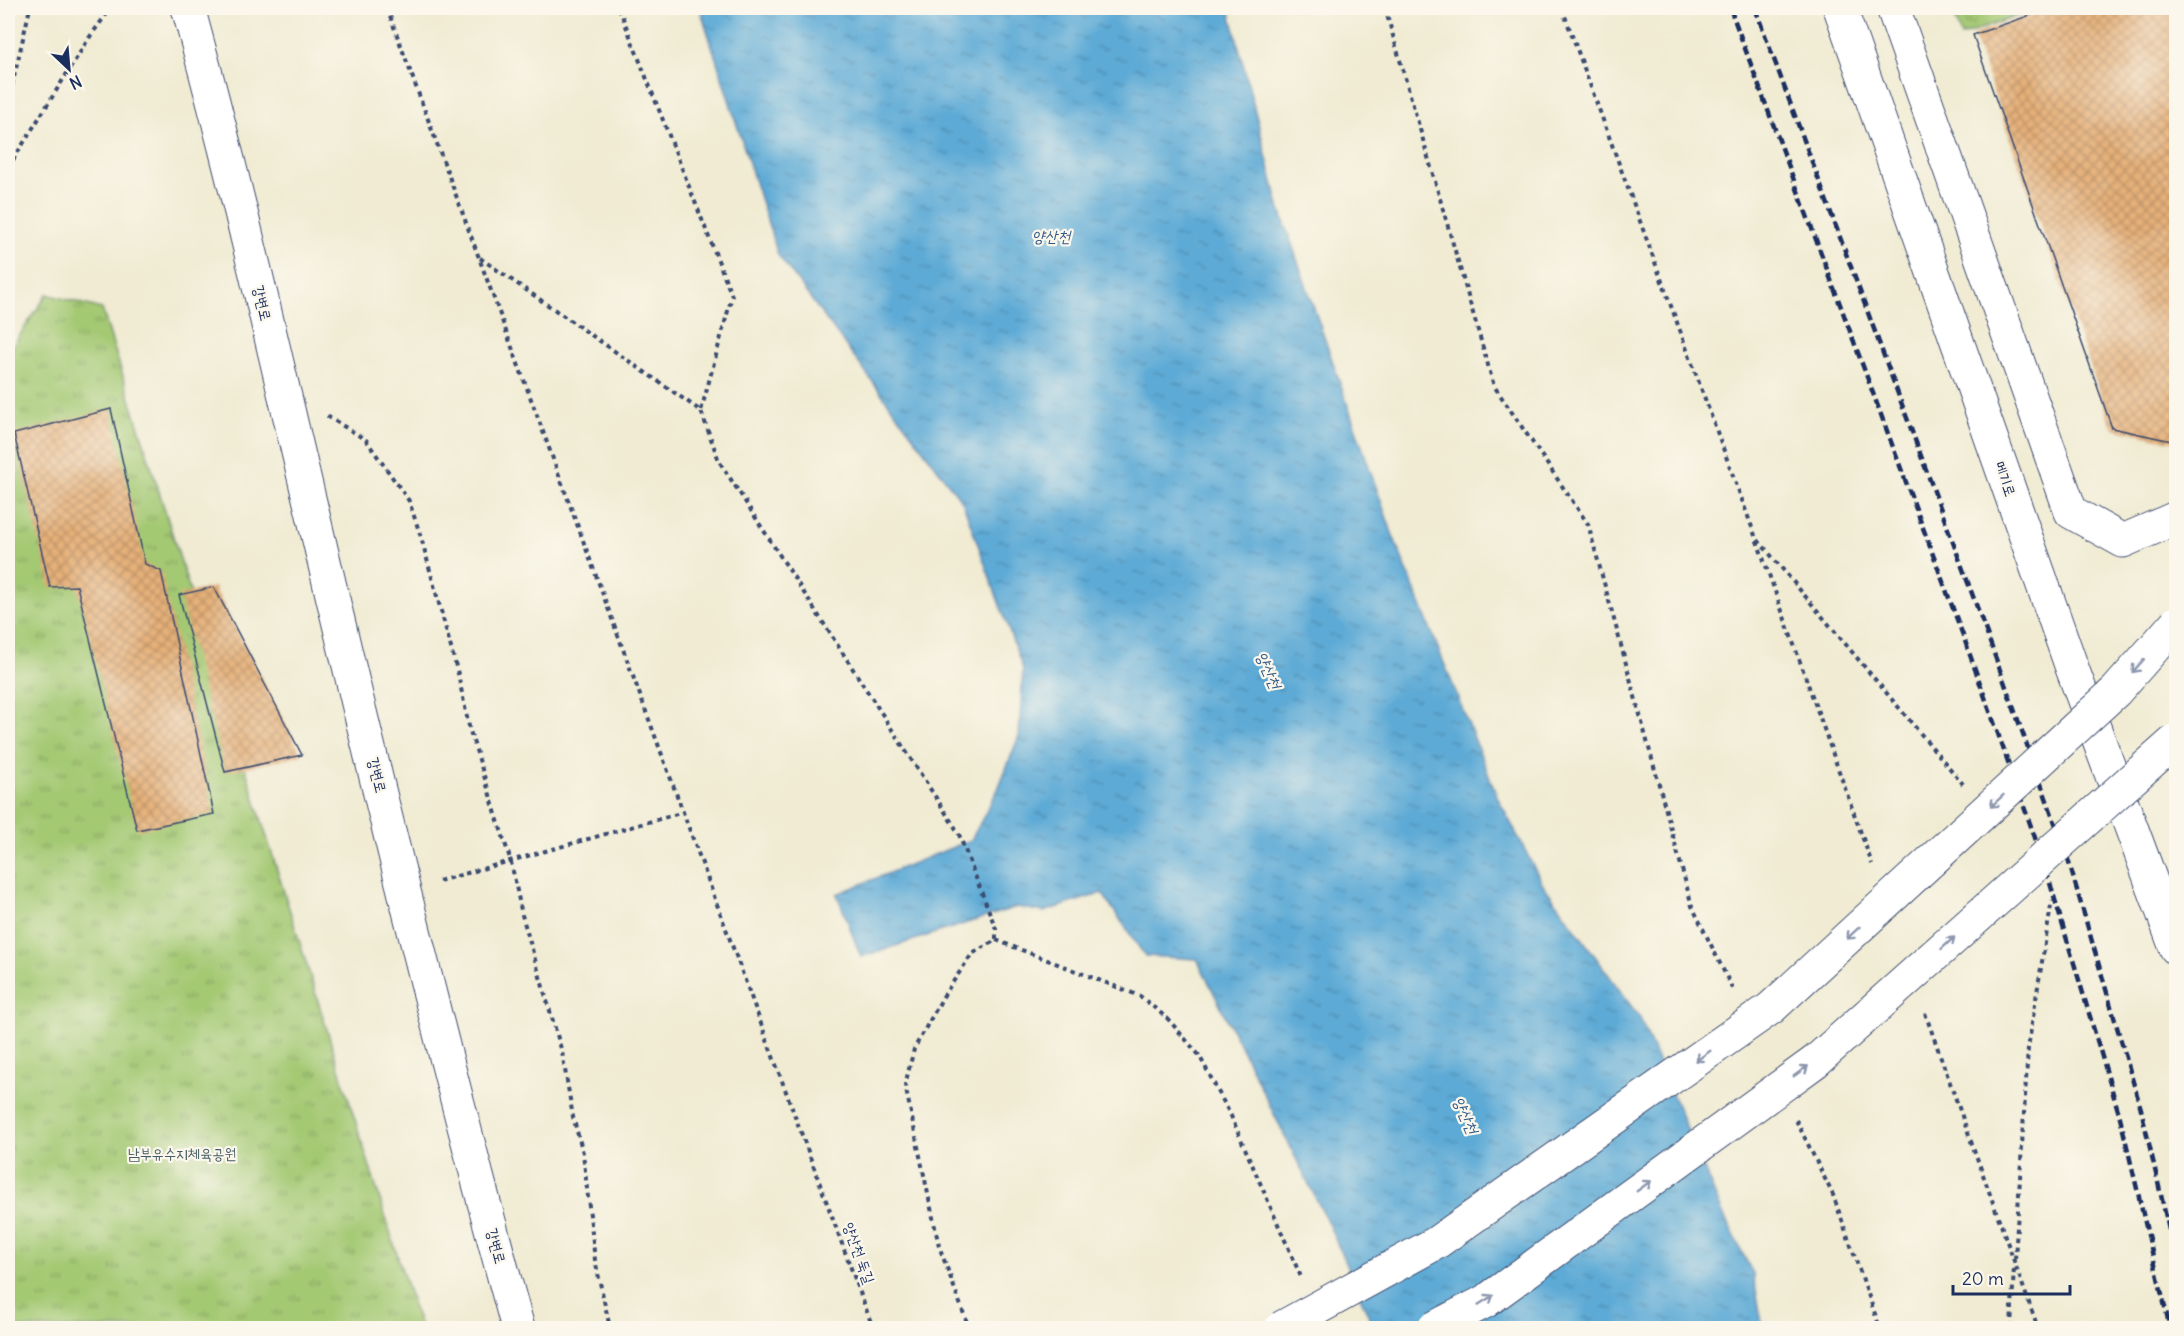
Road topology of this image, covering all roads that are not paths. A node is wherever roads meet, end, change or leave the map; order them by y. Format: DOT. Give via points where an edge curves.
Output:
graph roads {
  1 [pos="188,8"];
  2 [pos="1840,8"];
  3 [pos="1893,8"];
  4 [pos="2176,518"];
  5 [pos="2176,622"];
  6 [pos="2176,740"];
  7 [pos="2176,948"];
  8 [pos="518,1329"];
  9 [pos="1281,1329"];
  10 [pos="1434,1329"];
  1 -- 8 [label="street, 강변로" via="339,626"];
  2 -- 7 [label="street, 메기로" via="2072,668"];
  3 -- 4 [label="street" via="2071,512 2123,541"];
  5 -- 9 [label="street, one-way, bridge" via="2116,691 1771,1008 1436,1243"];
  10 -- 6 [label="street, one-way, bridge" via="1486,1301 1816,1061"];
}
